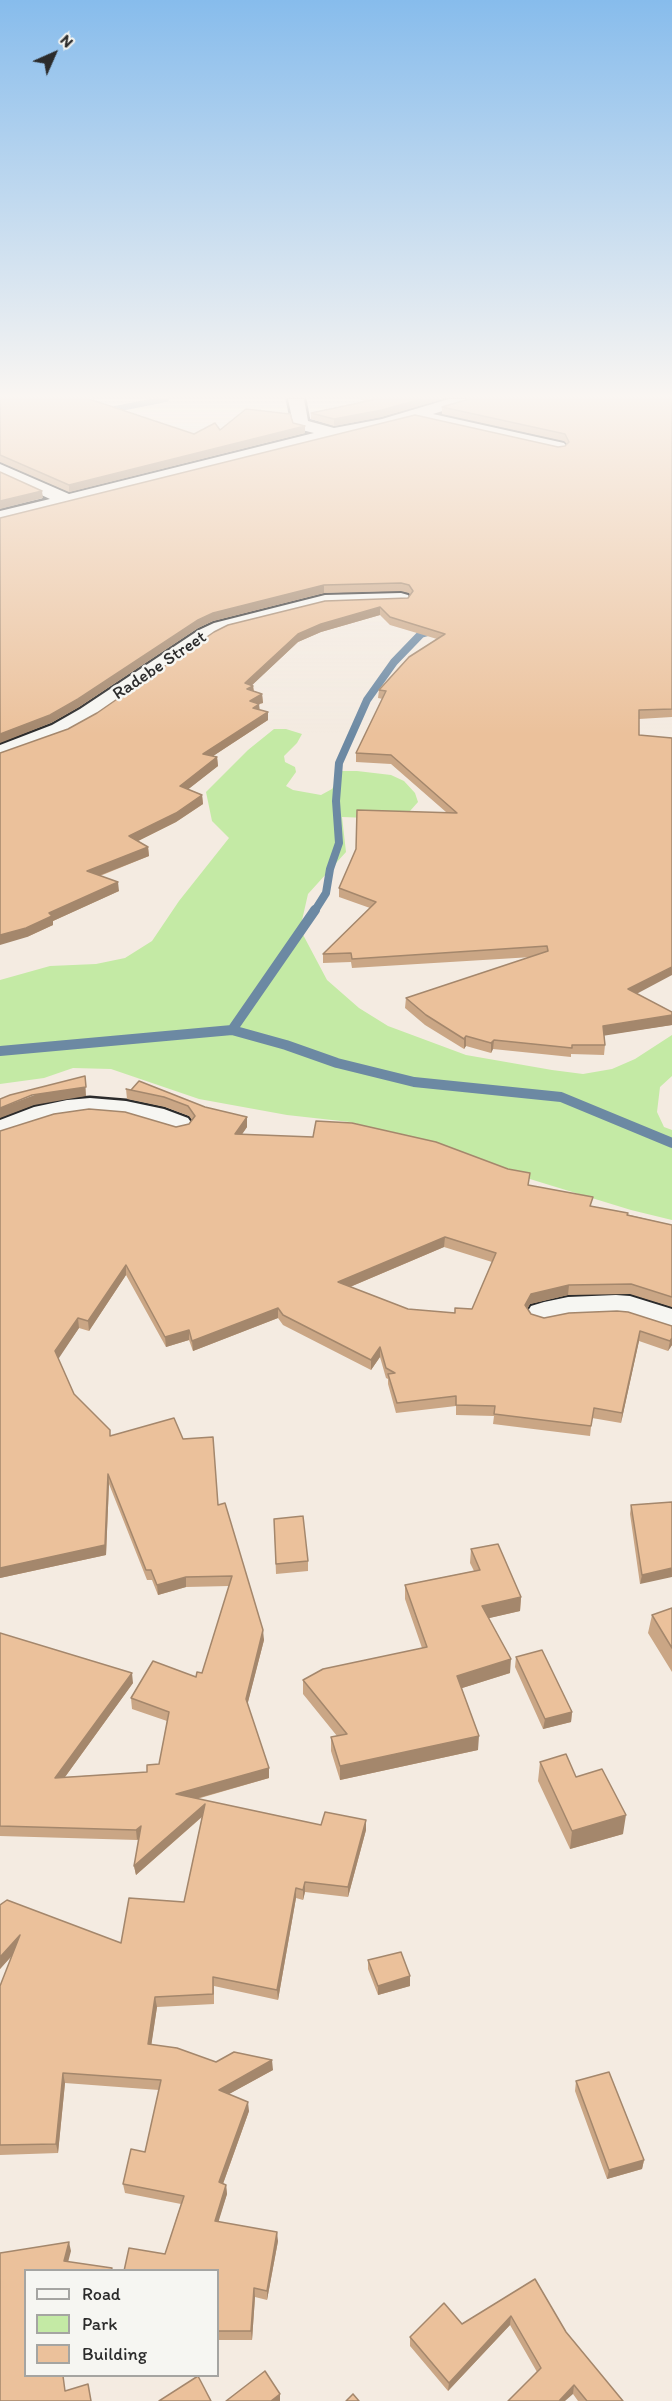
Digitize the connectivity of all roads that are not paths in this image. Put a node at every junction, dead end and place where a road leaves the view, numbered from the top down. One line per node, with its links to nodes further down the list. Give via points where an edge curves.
1 (23, 511): 2 (street)
2 (0, 517)
3 (401, 599): 4 (street, Radebe Street, via 325,601 221,627 79,719 38,740)
4 (0, 753)
5 (177, 1125): 6 (street, via 126,1110 90,1107 45,1114)
6 (0, 1131)
7 (544, 1314): 8 (street, via 616,1306)
8 (672, 1322)

